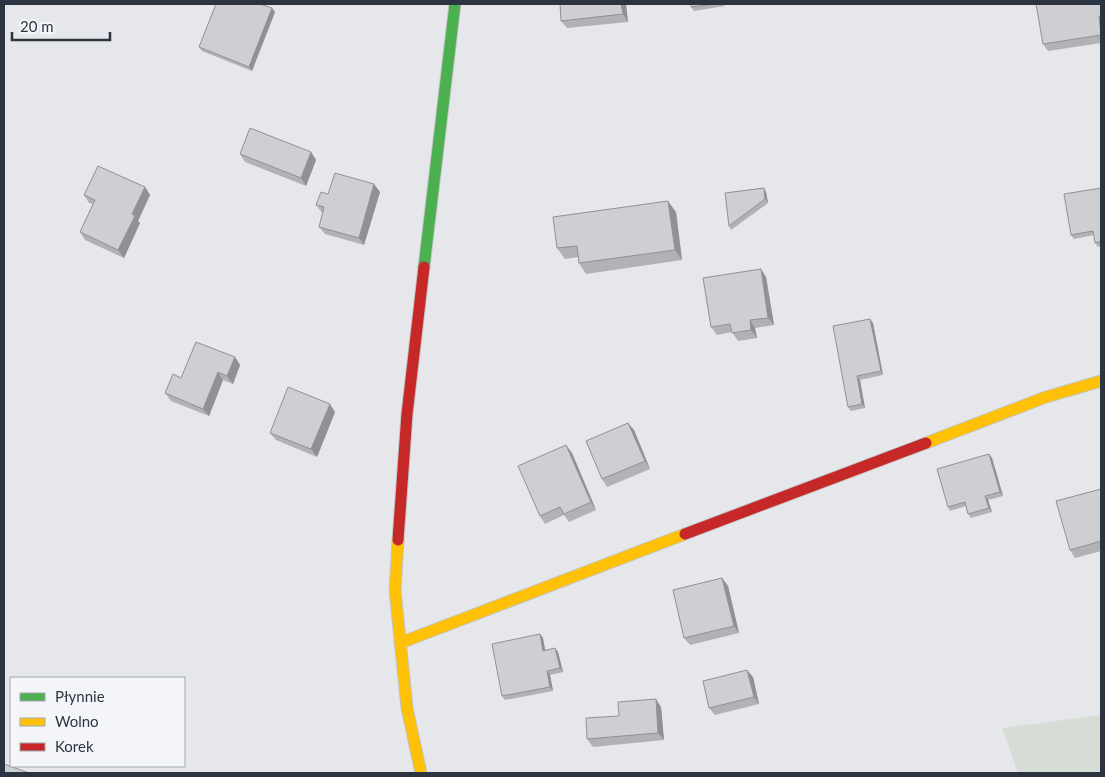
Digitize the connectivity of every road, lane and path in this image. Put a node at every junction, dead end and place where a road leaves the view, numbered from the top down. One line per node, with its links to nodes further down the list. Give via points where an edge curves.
1 (455, 4): 3 (street, via 407,414 395,590)
2 (1101, 381): 3 (street, via 1046,397)
3 (400, 643): 4 (street, via 407,708)
4 (421, 773)

